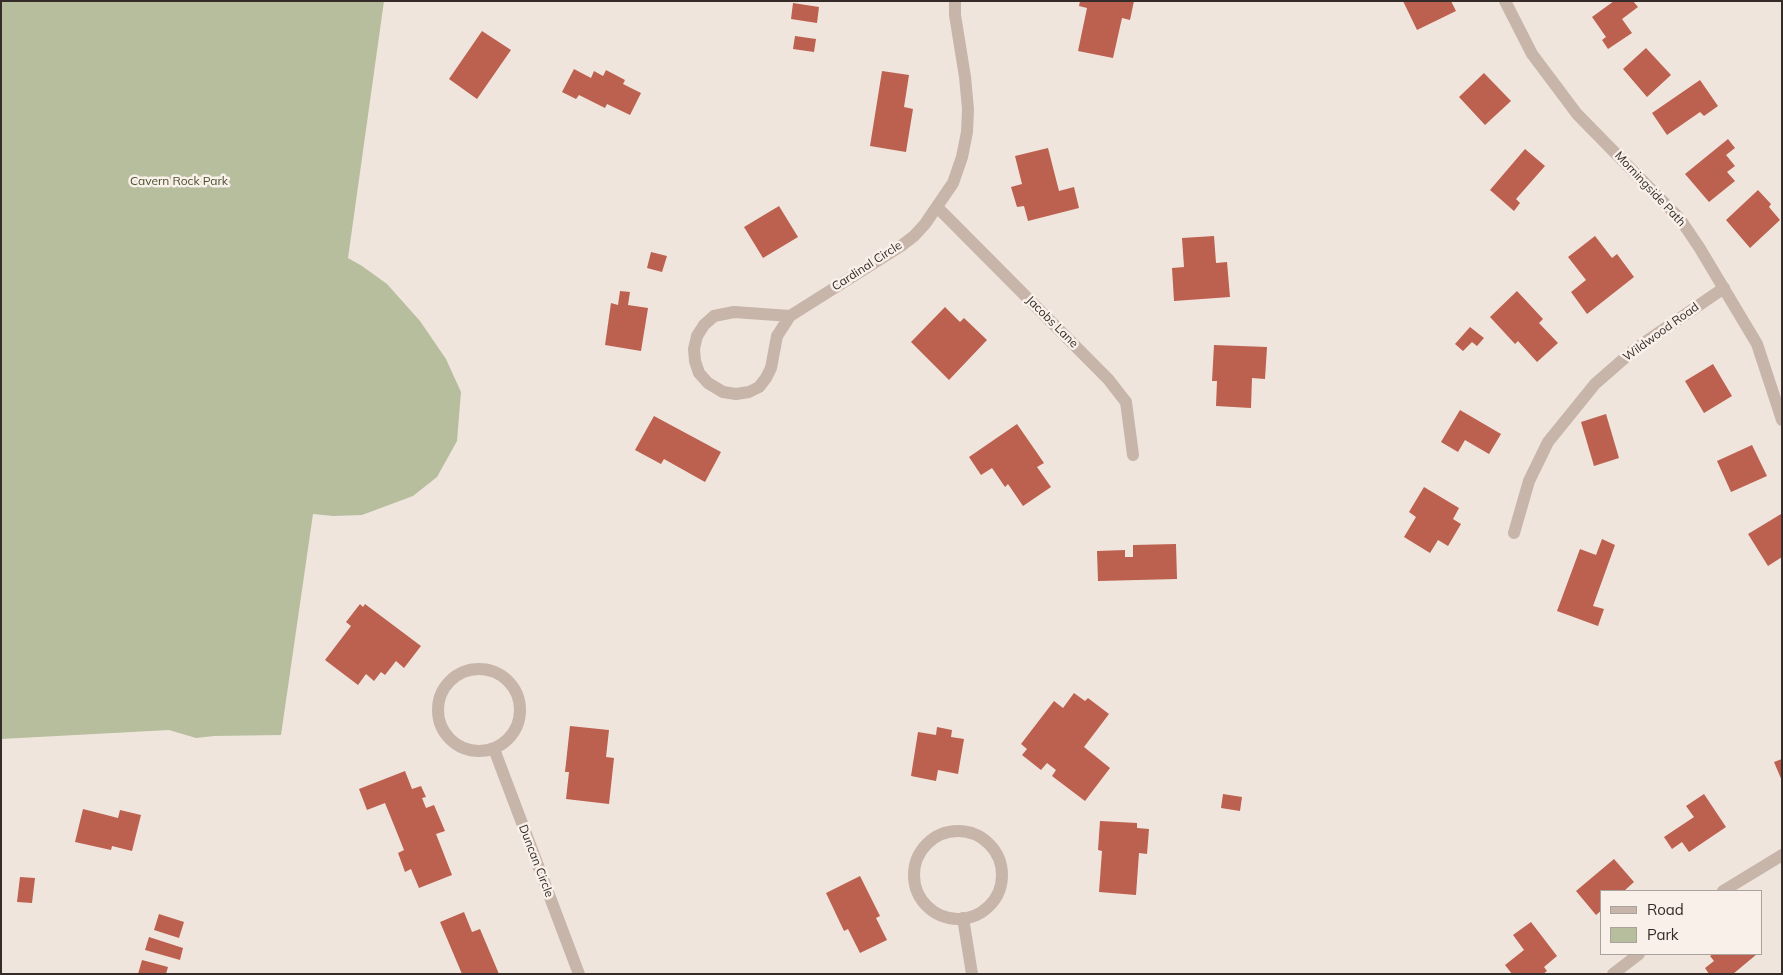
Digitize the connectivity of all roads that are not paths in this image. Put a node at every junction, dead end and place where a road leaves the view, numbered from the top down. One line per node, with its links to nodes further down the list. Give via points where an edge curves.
1 (955, 1): 3 (street, Cardinal Circle, via 968,109 967,132 953,183)
2 (1505, 1): 4 (street, Morningside Path, via 1532,54 1572,107 1680,219)
3 (937, 208): 5 (street, Cardinal Circle, via 914,236); 7 (street, Jacobs Lane, via 1108,379 1126,402)
4 (1724, 288): 6 (street, Morningside Path, via 1756,344); 8 (street, Wildwood Road, via 1634,349 1595,384 1548,442 1529,481)
5 (790, 316): 5 (street, Cardinal Circle, via 734,312 714,316 697,336 694,349 699,372 708,384 723,392 749,392 759,386 772,368 778,336)
6 (1782, 420)
7 (1133, 454)
8 (1514, 533)
9 (494, 749): 9 (street, via 506,742 520,718 516,691 496,672 468,670 446,685 437,710 440,724 456,745 482,752); 14 (street, Duncan Circle)
10 (1782, 855): 11 (street)
11 (1725, 890)
12 (964, 918): 12 (street, via 978,914 990,905 998,893 1001,864 995,850 984,839 956,830 930,840 921,851 914,878 925,904 936,913); 15 (street)
13 (1639, 955): 16 (street)
14 (578, 974)
15 (972, 974)
16 (1613, 974)

